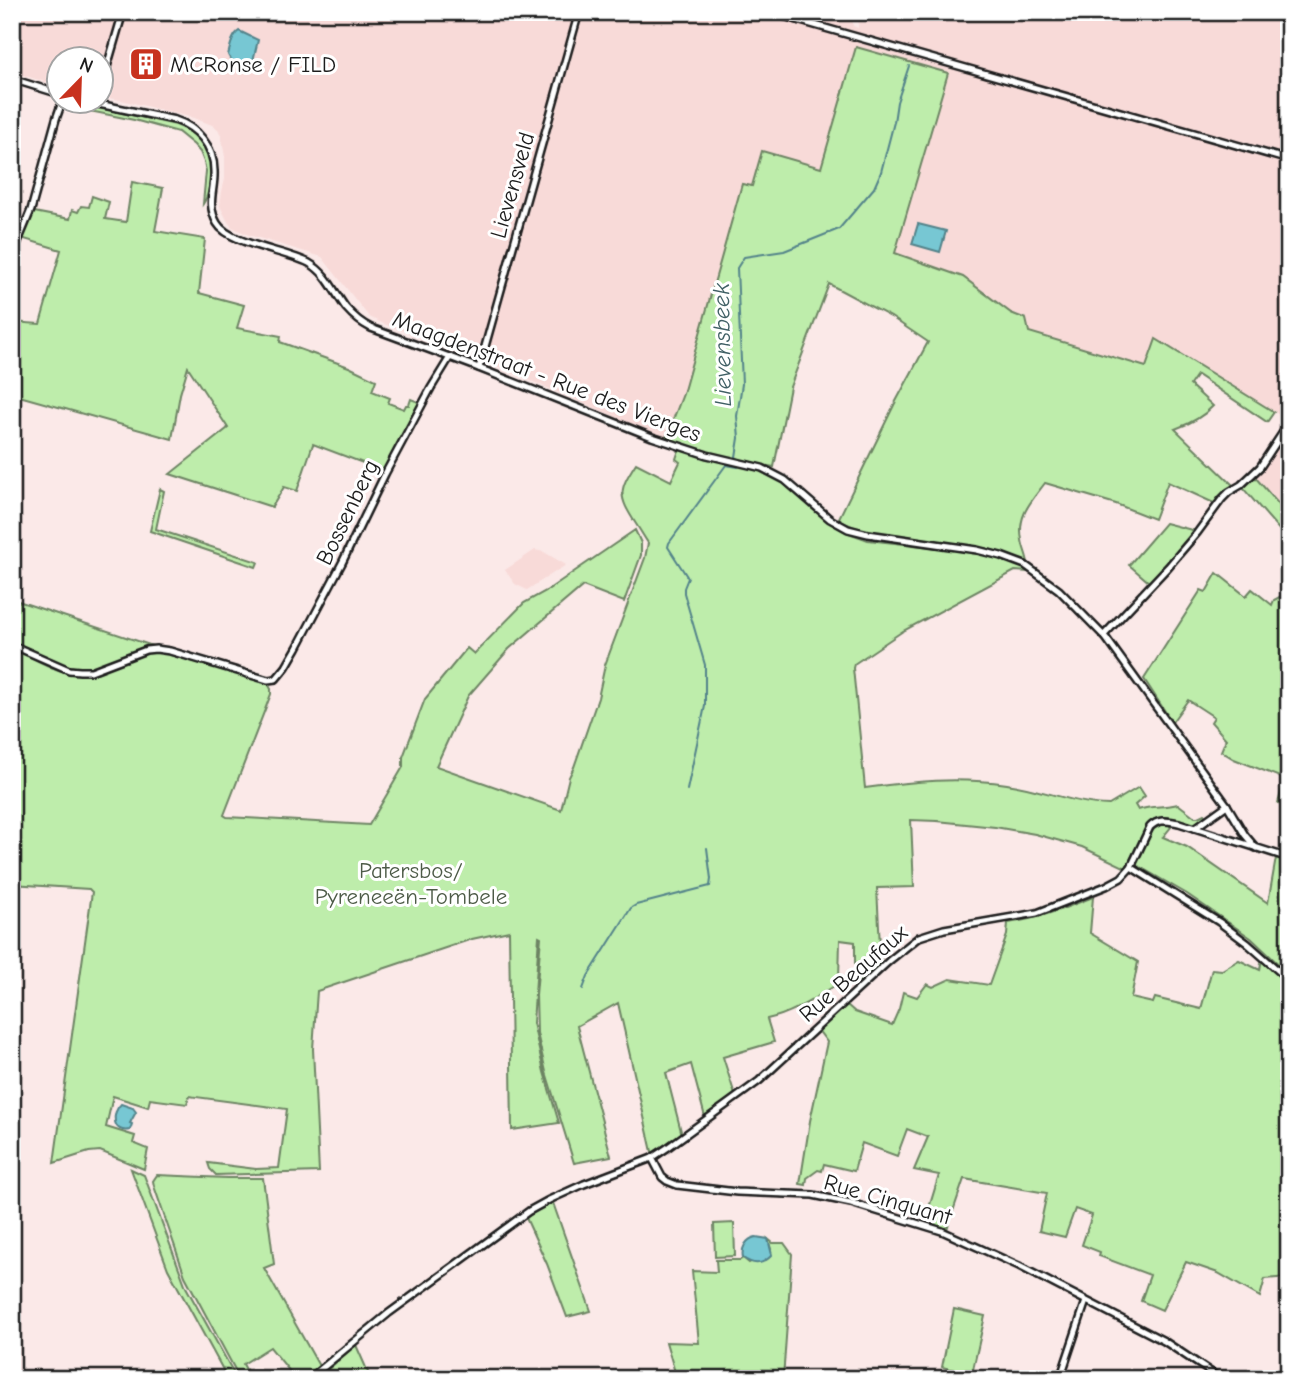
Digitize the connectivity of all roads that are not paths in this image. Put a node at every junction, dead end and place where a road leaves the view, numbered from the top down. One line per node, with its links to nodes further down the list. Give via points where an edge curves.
1 (122, 12): 4 (street)
2 (579, 12): 12 (street, Lievensveld)
3 (769, 12): 9 (street)
4 (113, 46)
5 (12, 79): 6 (street)
6 (46, 90)
7 (116, 107): 11 (street, Maagdenstraat - Rue des Vierges, via 174,120 200,134 211,152 214,214 220,227 236,239 289,254 315,267 368,327)
8 (57, 116): 10 (street, via 31,210)
9 (1289, 160)
10 (12, 256)
11 (450, 357): 12 (street, Maagdenstraat - Rue des Vierges); 15 (street, Bossenberg, via 279,677 272,680 156,649 136,652 91,671 69,670)
12 (479, 368): 14 (street, Maagdenstraat - Rue des Vierges, via 652,437 771,472 848,529 978,550 1017,562 1059,590)
13 (1289, 423): 14 (street, via 1258,469 1222,499 1198,533)
14 (1104, 635): 16 (street, Maagdenstraat - Rue des Vierges)
15 (12, 645)
16 (1227, 805): 17 (street); 18 (street)
17 (1195, 828): 18 (street, Rue Beaufaux); 20 (street, Rue Beaufaux, via 1163,820 1152,825)
18 (1256, 848): 19 (street, Rue Beaufaux)
19 (1289, 858)
20 (1132, 864): 21 (street, via 1219,922); 22 (street, Rue Beaufaux, via 1121,878 1047,910 919,937 760,1081)
21 (1289, 980)
22 (652, 1158): 23 (street, Rue Cinquant, via 662,1177 677,1185 813,1195 942,1231); 24 (street, via 529,1211 365,1331)
23 (1086, 1301): 25 (street); 26 (street, Rue Cinquant, via 1164,1341)
24 (309, 1379)
25 (1060, 1379)
26 (1221, 1379)

